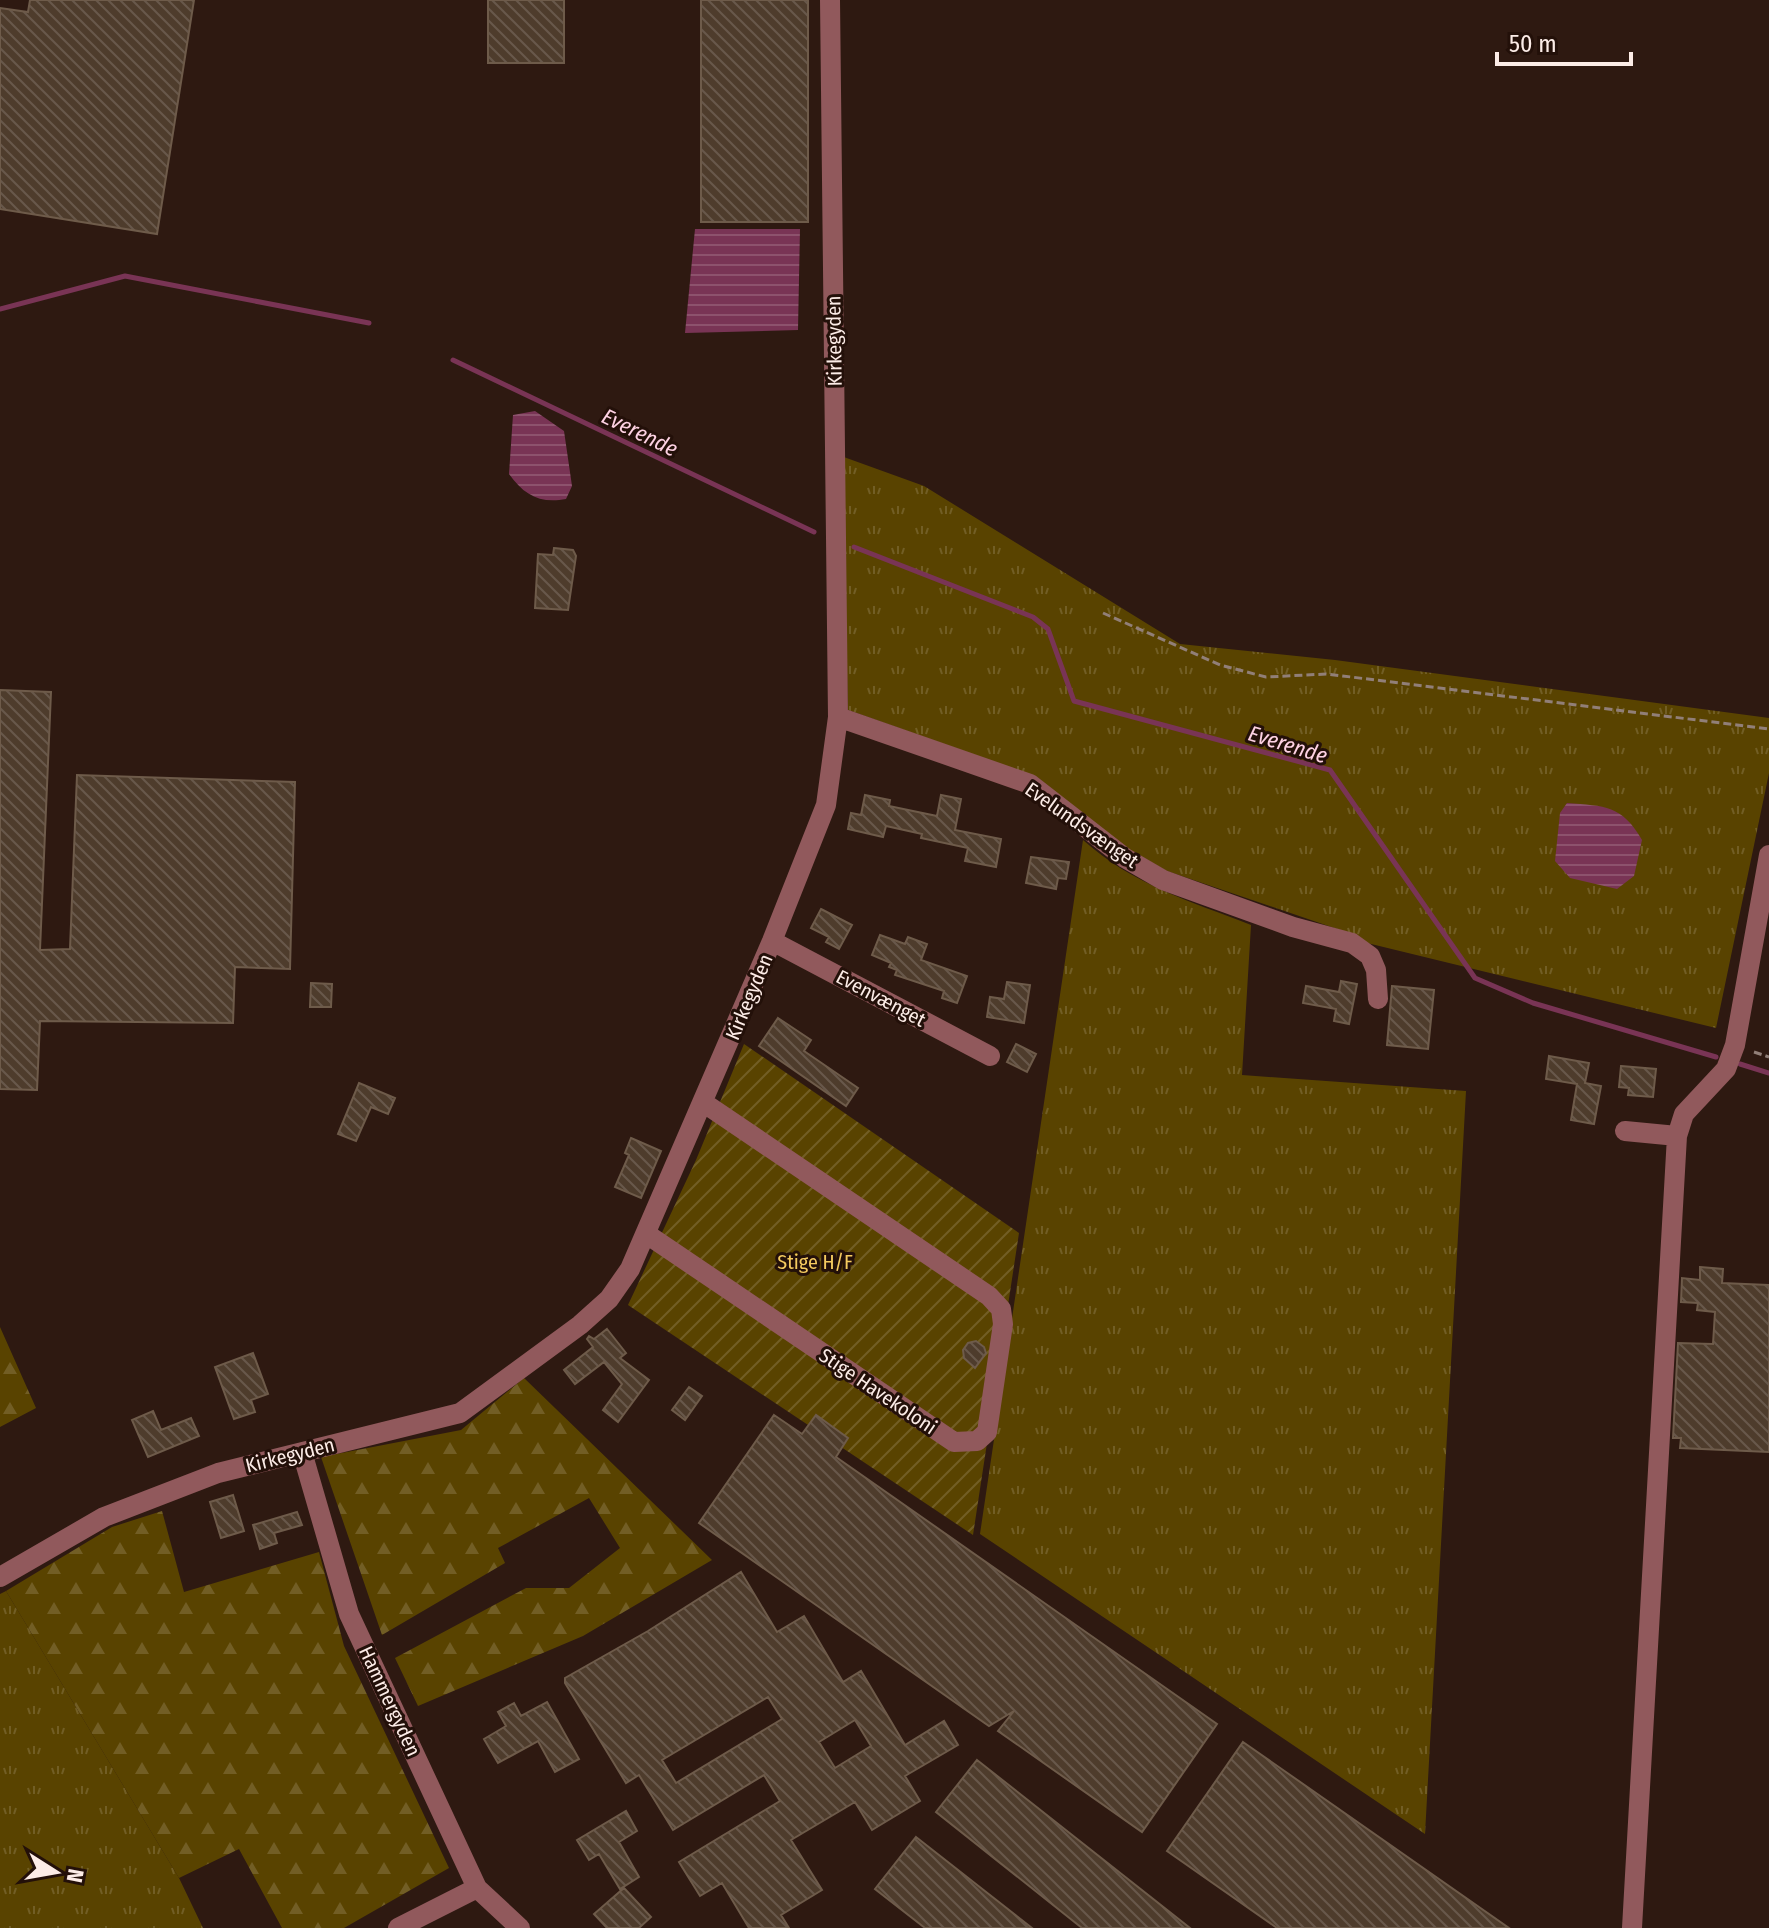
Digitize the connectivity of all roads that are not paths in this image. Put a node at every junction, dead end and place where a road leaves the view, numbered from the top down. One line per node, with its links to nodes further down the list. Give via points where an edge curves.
1 (830, 0): 2 (street, Kirkegyden)
2 (838, 717): 4 (street, Kirkegyden, via 826,805); 5 (street, Evelundsvænget, via 1030,784 1125,858 1163,880 1352,943 1370,956)
3 (1769, 855): 9 (street, via 1735,1045 1726,1069 1684,1114)
4 (772, 941): 6 (street, Evenvænget); 7 (street, Kirkegyden)
5 (1378, 999)
6 (990, 1056)
7 (704, 1103): 10 (street, Kirkegyden); 10 (street, Stige Havekoloni, via 1001,1309 987,1432 977,1441 954,1442)
8 (1625, 1131): 9 (street)
9 (1677, 1136): 16 (street)
10 (648, 1235): 11 (street, Kirkegyden, via 609,1299 460,1413)
11 (302, 1452): 12 (street, Kirkegyden, via 218,1473 104,1517); 13 (street, Hammergyden, via 349,1614)
12 (0, 1577)
13 (477, 1888): 14 (street); 15 (street, Hammergyden)
14 (398, 1928)
15 (520, 1928)
16 (1632, 1928)

